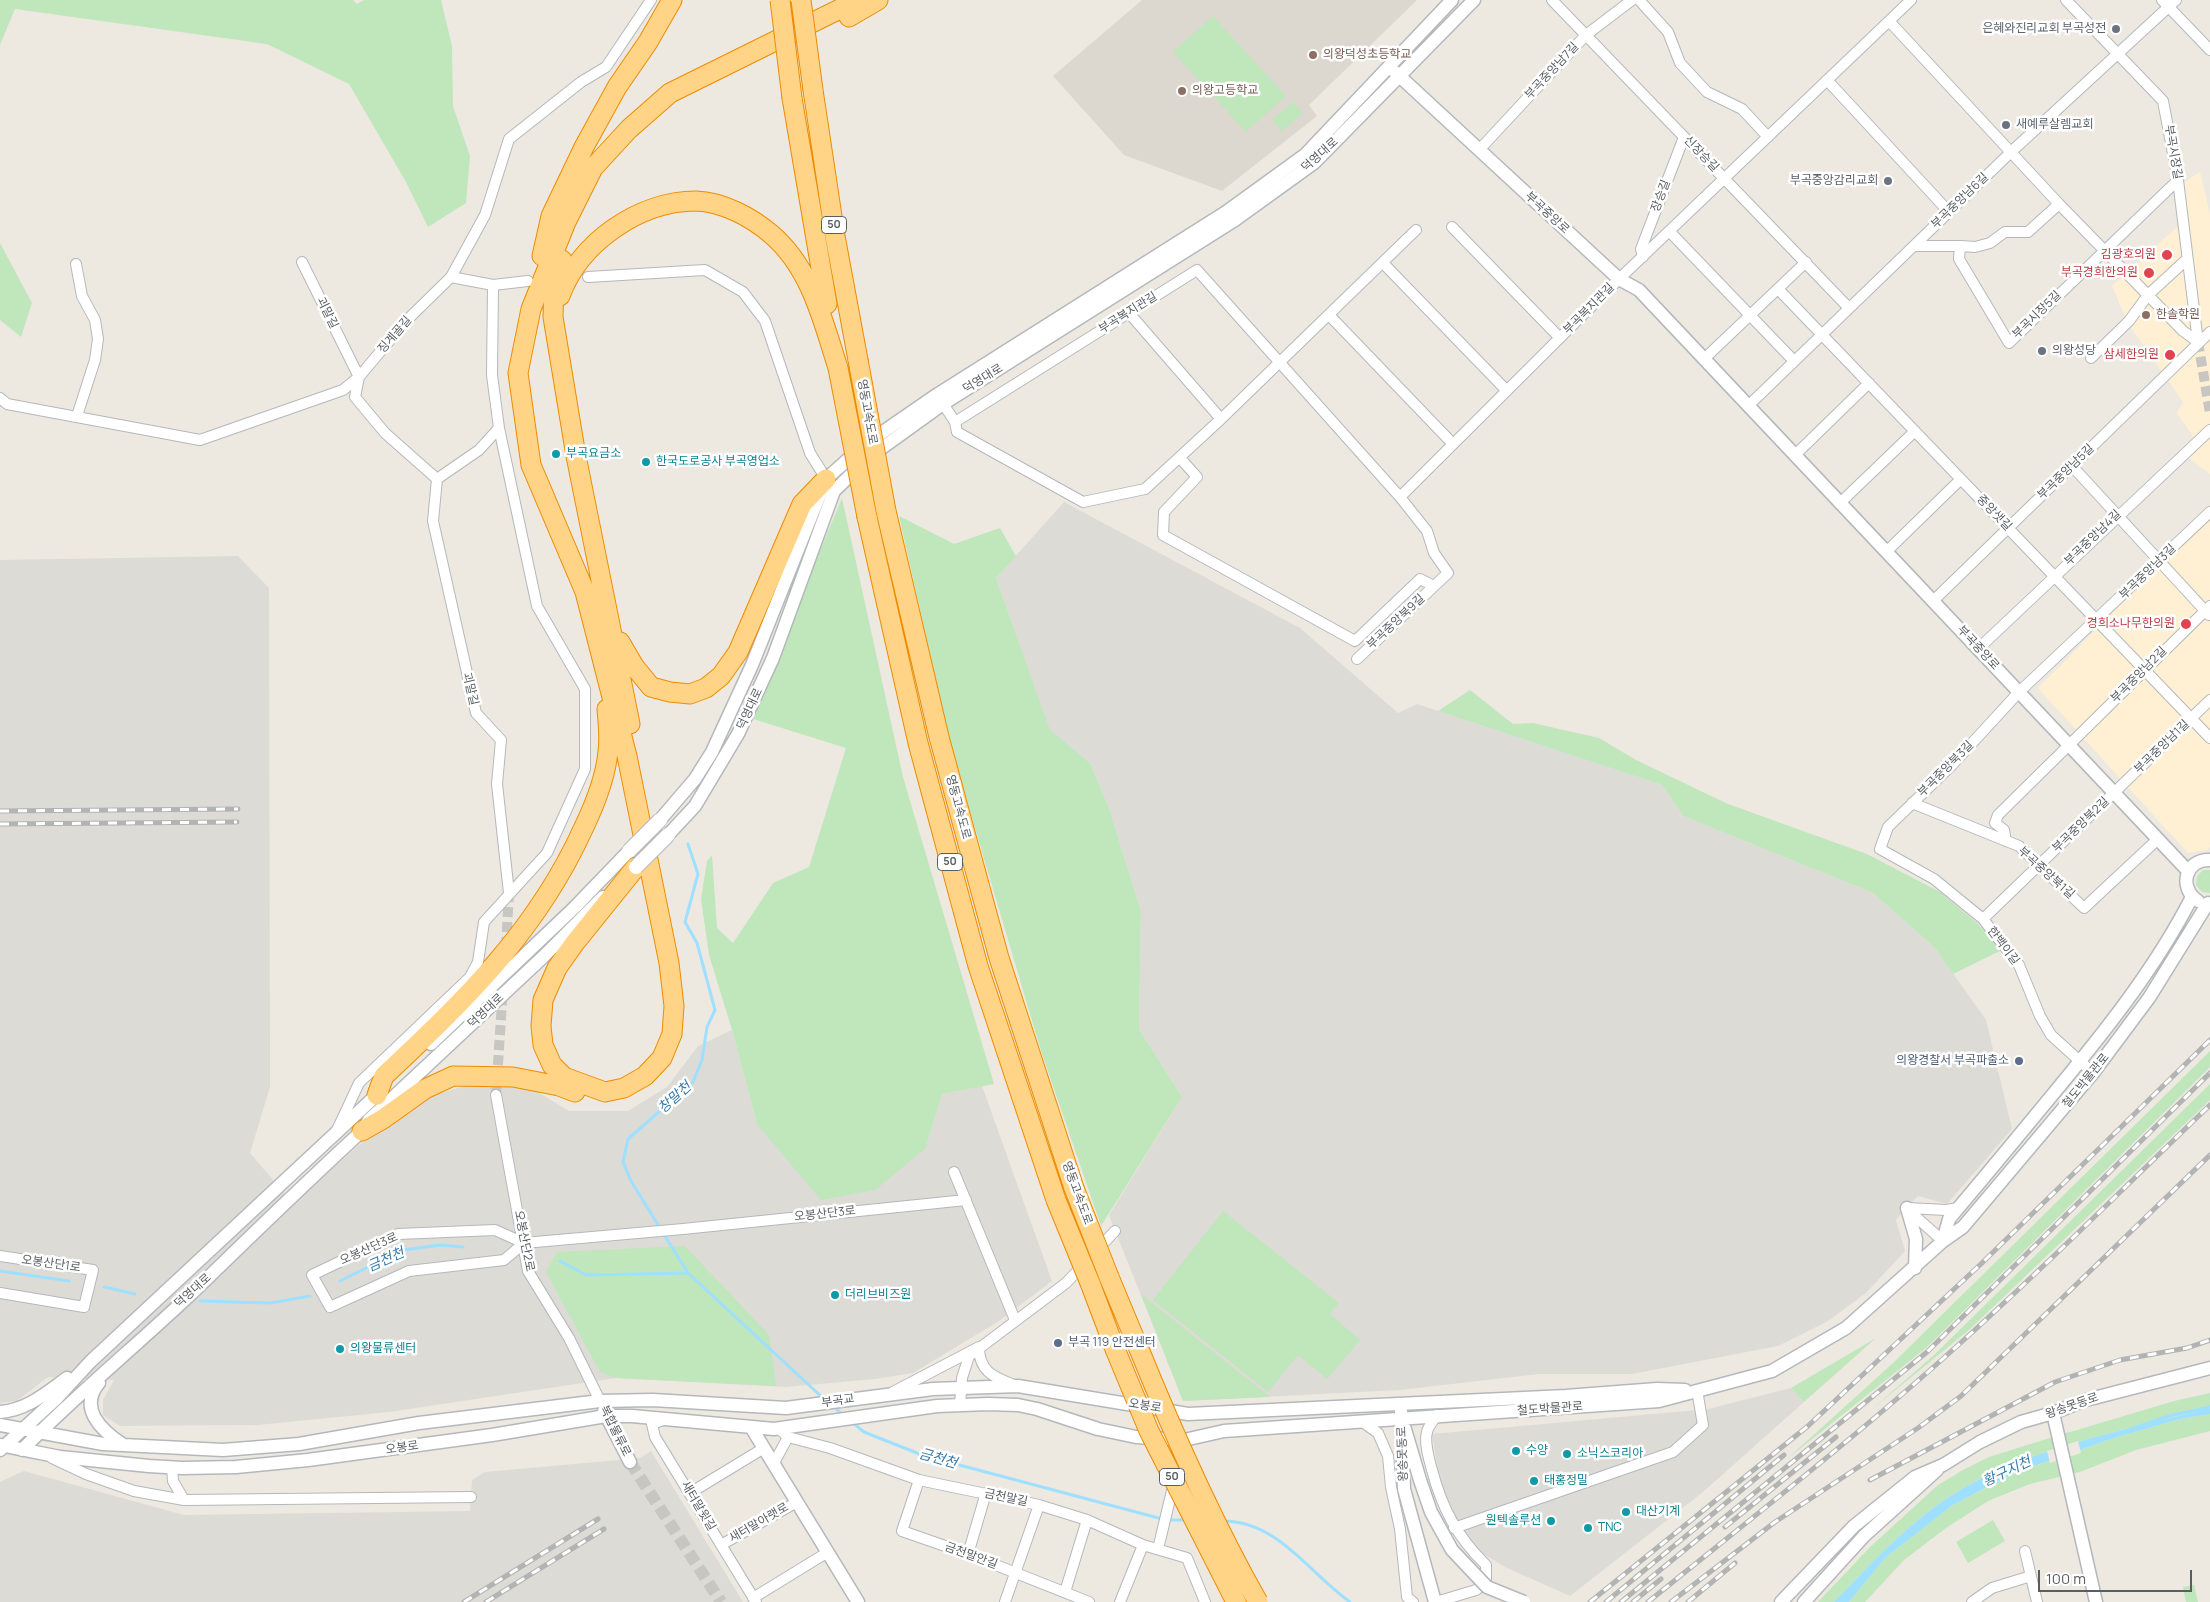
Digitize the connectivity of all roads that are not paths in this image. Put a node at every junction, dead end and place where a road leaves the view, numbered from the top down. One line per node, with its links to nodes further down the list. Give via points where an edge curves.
1 (651, 0): 42 (street, 징계골길, via 606,67 581,82 509,139 485,215)
2 (672, 0): 50 (highway, via 617,87 551,216)
3 (780, 0): 63 (highway, 영동고속도로 / 50, bridge, via 792,98)
4 (800, 0): 197 (highway, 영동고속도로 / 50, bridge, via 858,360 886,511 939,737 999,958 1074,1188 1109,1277 1170,1424)
5 (858, 0): 50 (highway, via 670,93 629,129 593,168 566,222)
6 (878, 0): 54 (highway, via 676,101 636,135 603,171 575,224 554,284)
7 (1452, 0): 19 (street, 덕영대로)
8 (1474, 0): 20 (street, 덕영대로)
9 (1552, 0): 16 (street, 신장승길)
10 (1632, 0): 16 (street, 부곡중앙남7길)
11 (1639, 0): 23 (street, via 1668,32 1680,63 1707,92 1742,109)
12 (1911, 0): 15 (street, 장승길)
13 (2066, 0): 18 (street, 부곡시장길)
14 (2168, 2): 17 (street); 18 (street, 부곡중앙남6길)
15 (1890, 21): 21 (street, 장승길); 25 (street)
16 (1586, 35): 22 (street, 신장승길); 24 (street, 부곡중앙남7길)
17 (2210, 50)
18 (2118, 54): 25 (street, 부곡중앙남6길); 27 (street, 부곡시장길, via 2164,101)
19 (1390, 67): 20 (street, 부곡중앙로); 68 (street, 덕영대로, via 1306,154 1234,206)
20 (1400, 76): 24 (street, 부곡중앙로); 68 (street, 덕영대로, via 1314,162 1235,220)
21 (1827, 80): 23 (street, 장승길); 29 (street)
22 (1684, 137): 26 (street, 신장승길); 36 (street, 장승길, via 1642,249)
23 (1768, 137): 26 (street, 장승길)
24 (1479, 150): 44 (street, 부곡중앙로)
25 (2011, 152): 28 (street); 29 (street, 부곡중앙남6길)
26 (1724, 178): 32 (street, 장승길); 39 (street, 신장승길)
27 (2178, 180): 35 (street, 부곡시장5길); 37 (street, 부곡시장길)
28 (2059, 204): 34 (street, via 2028,232 2005,232 1975,247); 35 (street)
29 (1949, 212): 33 (street, 부곡중앙남6길)
30 (1452, 227): 57 (street, 부곡복지관길)
31 (1416, 230): 40 (street)
32 (1669, 231): 36 (street, 장승길); 53 (street)
33 (1914, 246): 34 (street); 49 (street, 부곡중앙남6길)
34 (1960, 246): 35 (street, 부곡시장5길, via 1959,259 2009,343)
35 (2104, 250): 48 (street)
36 (1643, 257): 44 (street, 장승길)
37 (2186, 260): 48 (street); 58 (street, 부곡시장길)
38 (302, 262): 64 (street, 괴말길)
39 (1806, 262): 47 (street); 49 (street, 신장승길)
40 (1383, 263): 52 (street); 66 (street)
41 (76, 264): 70 (street, via 82,296 95,320 98,339 95,360)
42 (451, 277): 46 (street); 64 (street, 징계골길, via 406,322)
43 (588, 277): 82 (street, via 705,270 743,292 765,321 810,453)
44 (1619, 279): 57 (street, 부곡복지관길); 59 (street, 부곡중앙로, via 1639,290)
45 (528, 281): 46 (street)
46 (492, 285): 73 (street, via 492,375)
47 (1778, 289): 53 (street); 56 (street, 중앙샛길)
48 (2148, 295): 58 (street); 60 (street, via 2129,321)
49 (1849, 308): 56 (street, 부곡중앙남6길)
50 (531, 309): 99 (highway, via 518,373 531,465 585,592)
51 (1129, 313): 62 (street, 부곡복지관길, via 1197,270); 71 (street); 72 (street, 부곡복지관길)
52 (1329, 315): 62 (street); 76 (street)
53 (1750, 315): 59 (street); 61 (street)
54 (553, 317): 63 (highway, via 565,284 598,242 629,218 654,208 697,201 724,206 748,217 784,248 812,287); 95 (highway, via 576,456)
55 (2210, 332): 58 (street, 부곡중앙남5길)
56 (1822, 335): 61 (street, 부곡중앙남6길); 65 (street, 중앙샛길)
57 (1560, 338): 66 (street, 부곡복지관길)
58 (2198, 342): 79 (street, 부곡중앙남5길)
59 (1704, 358): 69 (street, 부곡중앙로)
60 (2090, 358)
61 (1794, 361): 69 (street, 부곡중앙남6길)
62 (1280, 363): 71 (street); 83 (street)
63 (838, 368): 196 (highway, 영동고속도로 / 50, bridge, via 867,517 918,743 978,966 1056,1200 1115,1350 1149,1431)
64 (359, 377): 70 (street, 징계골길, via 343,390 200,440); 80 (street, 괴말길, via 355,397 385,433)
65 (1869, 383): 75 (street, 중앙샛길); 77 (street)
66 (1506, 391): 76 (street, 부곡복지관길)
67 (0, 398): 70 (street, 징계골길, via 7,404)
68 (940, 399): 72 (street); 82 (street, 덕영대로, via 864,444)
69 (1748, 406): 77 (street, 부곡중앙로)
70 (77, 416)
71 (1222, 419): 78 (street)
72 (955, 422): 78 (street, via 957,432 1083,502 1145,489)
73 (500, 428): 80 (street, via 479,450); 116 (street, via 537,606 585,689 584,769 547,852)
74 (2210, 430): 86 (street, 부곡중앙남4길)
75 (1914, 431): 81 (street, 중앙샛길); 84 (street)
76 (1454, 444): 83 (street, 부곡복지관길)
77 (1795, 455): 84 (street, 부곡중앙로)
78 (1180, 458): 91 (street, via 1197,477 1164,512 1162,535 1355,641 1420,579)
79 (2072, 466): 86 (street); 87 (street, 부곡중앙남5길)
80 (437, 479): 116 (street, 괴말길, via 433,521 476,713 500,740 497,784)
81 (1961, 479): 87 (street, 중앙샛길); 88 (street)
82 (830, 485): 95 (highway, via 802,504 738,652 721,676 706,688 690,694 651,687); 107 (street, 덕영대로, via 712,752 695,779); 108 (street, 덕영대로, via 773,658 738,734 695,806)
83 (1400, 497): 91 (street, 부곡중앙북9길, via 1427,531 1434,553 1448,573)
84 (1840, 503): 88 (street, 부곡중앙로)
85 (2210, 512): 89 (street, 부곡중앙남3길)
86 (2117, 515): 89 (street); 90 (street, 부곡중앙남4길)
87 (2008, 528): 90 (street, 중앙샛길); 92 (street, 부곡중앙남5길)
88 (1886, 552): 92 (street, 부곡중앙로)
89 (2160, 561): 93 (street); 94 (street, 부곡중앙남3길)
90 (2054, 575): 94 (street, 중앙샛길); 96 (street, 부곡중앙남4길)
91 (1434, 586): 97 (street, 부곡중앙북9길)
92 (1933, 601): 96 (street, 부곡중앙로)
93 (2208, 611): 98 (street, 부곡중앙남2길)
94 (2097, 620): 98 (street, 중앙샛길); 100 (street, 부곡중앙남3길)
95 (612, 630): 124 (highway, via 677,960 682,1005 680,1033 670,1063 650,1082 627,1094 607,1099 581,1095 537,1080 453,1076 425,1089)
96 (1978, 649): 100 (street, 부곡중앙로)
97 (1357, 659)
98 (2145, 669): 102 (street, 중앙샛길); 104 (street, 부곡중앙남2길)
99 (606, 678): 112 (highway, via 627,756 654,886 674,1006 672,1034 662,1058 645,1076 624,1088 604,1092 564,1077 552,1065 543,1045 543,1000 557,968); 122 (highway, via 608,751 594,804 576,846 546,899 499,962 384,1076)
100 (2019, 692): 104 (street, 부곡중앙로); 106 (street, 부곡중앙북3길)
101 (2210, 700): 102 (street, 부곡중앙남1길)
102 (2192, 718): 103 (street, 중앙샛길); 105 (street, 부곡중앙남1길)
103 (2210, 738)
104 (2069, 745): 105 (street, 부곡중앙로); 110 (street, via 1998,815 1995,823 2004,830)
105 (2114, 793): 109 (street, 부곡중앙로); 114 (street, 부곡중앙북2길)
106 (1912, 803): 110 (street, 부곡중앙북1길); 111 (street, 부곡중앙북3길, via 1888,827)
107 (660, 820): 112 (main road, 덕영대로, bridge)
108 (668, 835): 112 (main road, 덕영대로, bridge)
109 (2158, 839): 114 (street, 부곡중앙북1길, via 2084,908); 115 (street, 부곡중앙로)
110 (2006, 841): 114 (street, 부곡중앙북1길, via 2019,846)
111 (1880, 849): 119 (street, 한백이길, via 1934,879)
112 (632, 859): 122 (street, 덕영대로, via 575,907); 124 (street, 덕영대로, via 368,1120)
113 (2210, 860): 115 (street, via 2200,861)
114 (2040, 865): 119 (street, 부곡중앙북2길)
115 (2188, 871): 117 (street, via 2186,882)
116 (509, 893): 125 (street, via 484,922 478,962 470,977 359,1083)
117 (2192, 897): 118 (street); 120 (street, 철도박물관로, via 2161,953)
118 (2209, 903): 121 (street, 철도박물관로, via 2149,998)
119 (1983, 919): 120 (street, 한백이길, via 2018,965 2051,1035)
120 (2079, 1063): 121 (street, 한백이길); 129 (street, 철도박물관로)
121 (2093, 1073): 131 (street, 철도박물관로, via 1976,1214)
122 (377, 1095): 125 (street, 덕영대로)
123 (496, 1095): 132 (street, 오봉산단2로)
124 (362, 1131): 140 (street, 덕영대로)
125 (335, 1133): 138 (street, 덕영대로)
126 (954, 1172): 127 (street)
127 (966, 1200): 132 (street, 오봉산단3로); 136 (street)
128 (1907, 1208): 129 (street); 131 (street); 134 (street, via 1916,1239)
129 (1959, 1208): 131 (street, 철도박물관로, via 1949,1219)
130 (1115, 1231): 136 (street, via 1066,1283)
131 (1943, 1241): 134 (street, 철도박물관로)
132 (524, 1243): 132 (street, 오봉산단3로, via 504,1260 409,1271 330,1307 312,1274 398,1234 495,1230); 145 (street, 오봉산단2로, via 528,1271 569,1338)
133 (0, 1256): 135 (street, 오봉산단1로, via 93,1270 84,1307)
134 (1915, 1268): 143 (street, 철도박물관로, via 1846,1328 1772,1371)
135 (0, 1293)
136 (1016, 1320): 137 (street)
137 (979, 1347): 141 (street, via 979,1358 992,1377); 142 (street, via 967,1360); 144 (street)
138 (90, 1362): 149 (street, via 34,1403); 159 (street, 덕영대로)
139 (2210, 1368): 150 (street, 왕송못동로, via 2086,1400)
140 (109, 1370): 160 (street, 덕영대로); 163 (street, via 94,1388 90,1398 91,1411 101,1428)
141 (1018, 1386): 142 (street, 오봉로); 146 (street, 오봉로, via 1188,1414)
142 (961, 1387): 144 (street, 오봉로); 147 (street)
143 (1697, 1390): 146 (street, 철도박물관로, via 1657,1389); 151 (street, 철도박물관로, via 1659,1401); 180 (street, via 1702,1425 1673,1452)
144 (890, 1394): 148 (street, 부곡교)
145 (600, 1401): 148 (street, 오봉로, via 653,1400); 152 (street, 복합물류로); 163 (street, 오봉로, via 419,1424 299,1444 223,1450)
146 (1401, 1403): 154 (street, 왕송못동로)
147 (960, 1405): 157 (street, 부곡교); 162 (street, via 1018,1405 1118,1434)
148 (786, 1408)
149 (0, 1412)
150 (2053, 1413): 170 (street, 왕송못동로, via 2021,1422); 205 (street)
151 (1437, 1415): 154 (street, 철도박물관로); 180 (street, via 1427,1431 1429,1458 1443,1507)
152 (606, 1416): 153 (street, 오봉로); 168 (street, 복합물류로); 171 (street, 오봉로, via 308,1460 236,1467)
153 (668, 1419): 158 (street, 오봉로); 173 (street, 새터말윗길, via 656,1421 651,1428)
154 (1402, 1419): 155 (street); 199 (street, 왕송못동로, via 1404,1489); 200 (street, 왕송못동로, bridge, via 1431,1512 1452,1550 1487,1587)
155 (1364, 1423): 162 (street, via 1224,1431); 198 (street, via 1378,1432 1388,1456 1407,1597)
156 (0, 1425): 159 (street, 오봉로)
157 (803, 1426): 161 (street, 오봉로)
158 (751, 1427): 161 (street, 오봉로); 166 (street, 새터말아랫로)
159 (20, 1432): 160 (street, 오봉로); 164 (street, 덕영대로); 165 (street)
160 (39, 1432): 163 (street, 오봉로); 165 (street, 덕영대로)
161 (784, 1433): 169 (street); 172 (street, 금천말길)
162 (1184, 1440): 183 (street)
163 (124, 1445)
164 (1, 1447): 165 (street, 오봉로)
165 (25, 1447): 167 (street, 오봉로)
166 (764, 1448): 169 (street, 새터말아랫로); 173 (street)
167 (42, 1454): 171 (street, 오봉로); 176 (street, via 134,1491)
168 (630, 1462)
169 (774, 1463): 177 (street, 새터말아랫로)
170 (1943, 1465): 201 (street, 왕송못동로, via 1915,1477 1854,1526); 202 (street, 왕송못동로, via 1864,1536)
171 (172, 1468): 176 (street, via 173,1481)
172 (919, 1480): 174 (street, 금천말길); 186 (street, 금천말안길, via 902,1531)
173 (690, 1493): 181 (street, 새터말윗길)
174 (986, 1493): 178 (street, 금천말길); 186 (street)
175 (471, 1497): 176 (street)
176 (184, 1500)
177 (797, 1502): 181 (street, 새터말아랫로); 185 (street, 새터말아랫로)
178 (1039, 1505): 179 (street, 금천말길); 187 (street)
179 (1087, 1520): 182 (street, 금천말길); 189 (street)
180 (1454, 1528): 199 (street, via 1486,1565 1486,1581 1476,1590)
181 (721, 1545): 190 (street, 새터말윗길)
182 (1144, 1545): 183 (street, 금천말길); 194 (street)
183 (1158, 1549): 195 (street, 금천말길, via 1187,1558)
184 (2025, 1551): 188 (street)
185 (828, 1552): 190 (street); 191 (street, 새터말아랫로)
186 (968, 1554): 187 (street, 금천말안길)
187 (1016, 1573): 189 (street, 금천말안길); 192 (street)
188 (2031, 1576): 203 (street, via 1992,1588); 204 (street)
189 (1065, 1592): 193 (street, 금천말안길)
190 (755, 1600)
191 (858, 1602)
192 (1005, 1602)
193 (1090, 1602)
194 (1120, 1602)
195 (1205, 1602)
196 (1236, 1602)
197 (1258, 1602)
198 (1413, 1602)
199 (1436, 1602)
200 (1524, 1602)
201 (1781, 1602)
202 (1804, 1602)
203 (1972, 1602)
204 (2037, 1602)
205 (2096, 1602)

